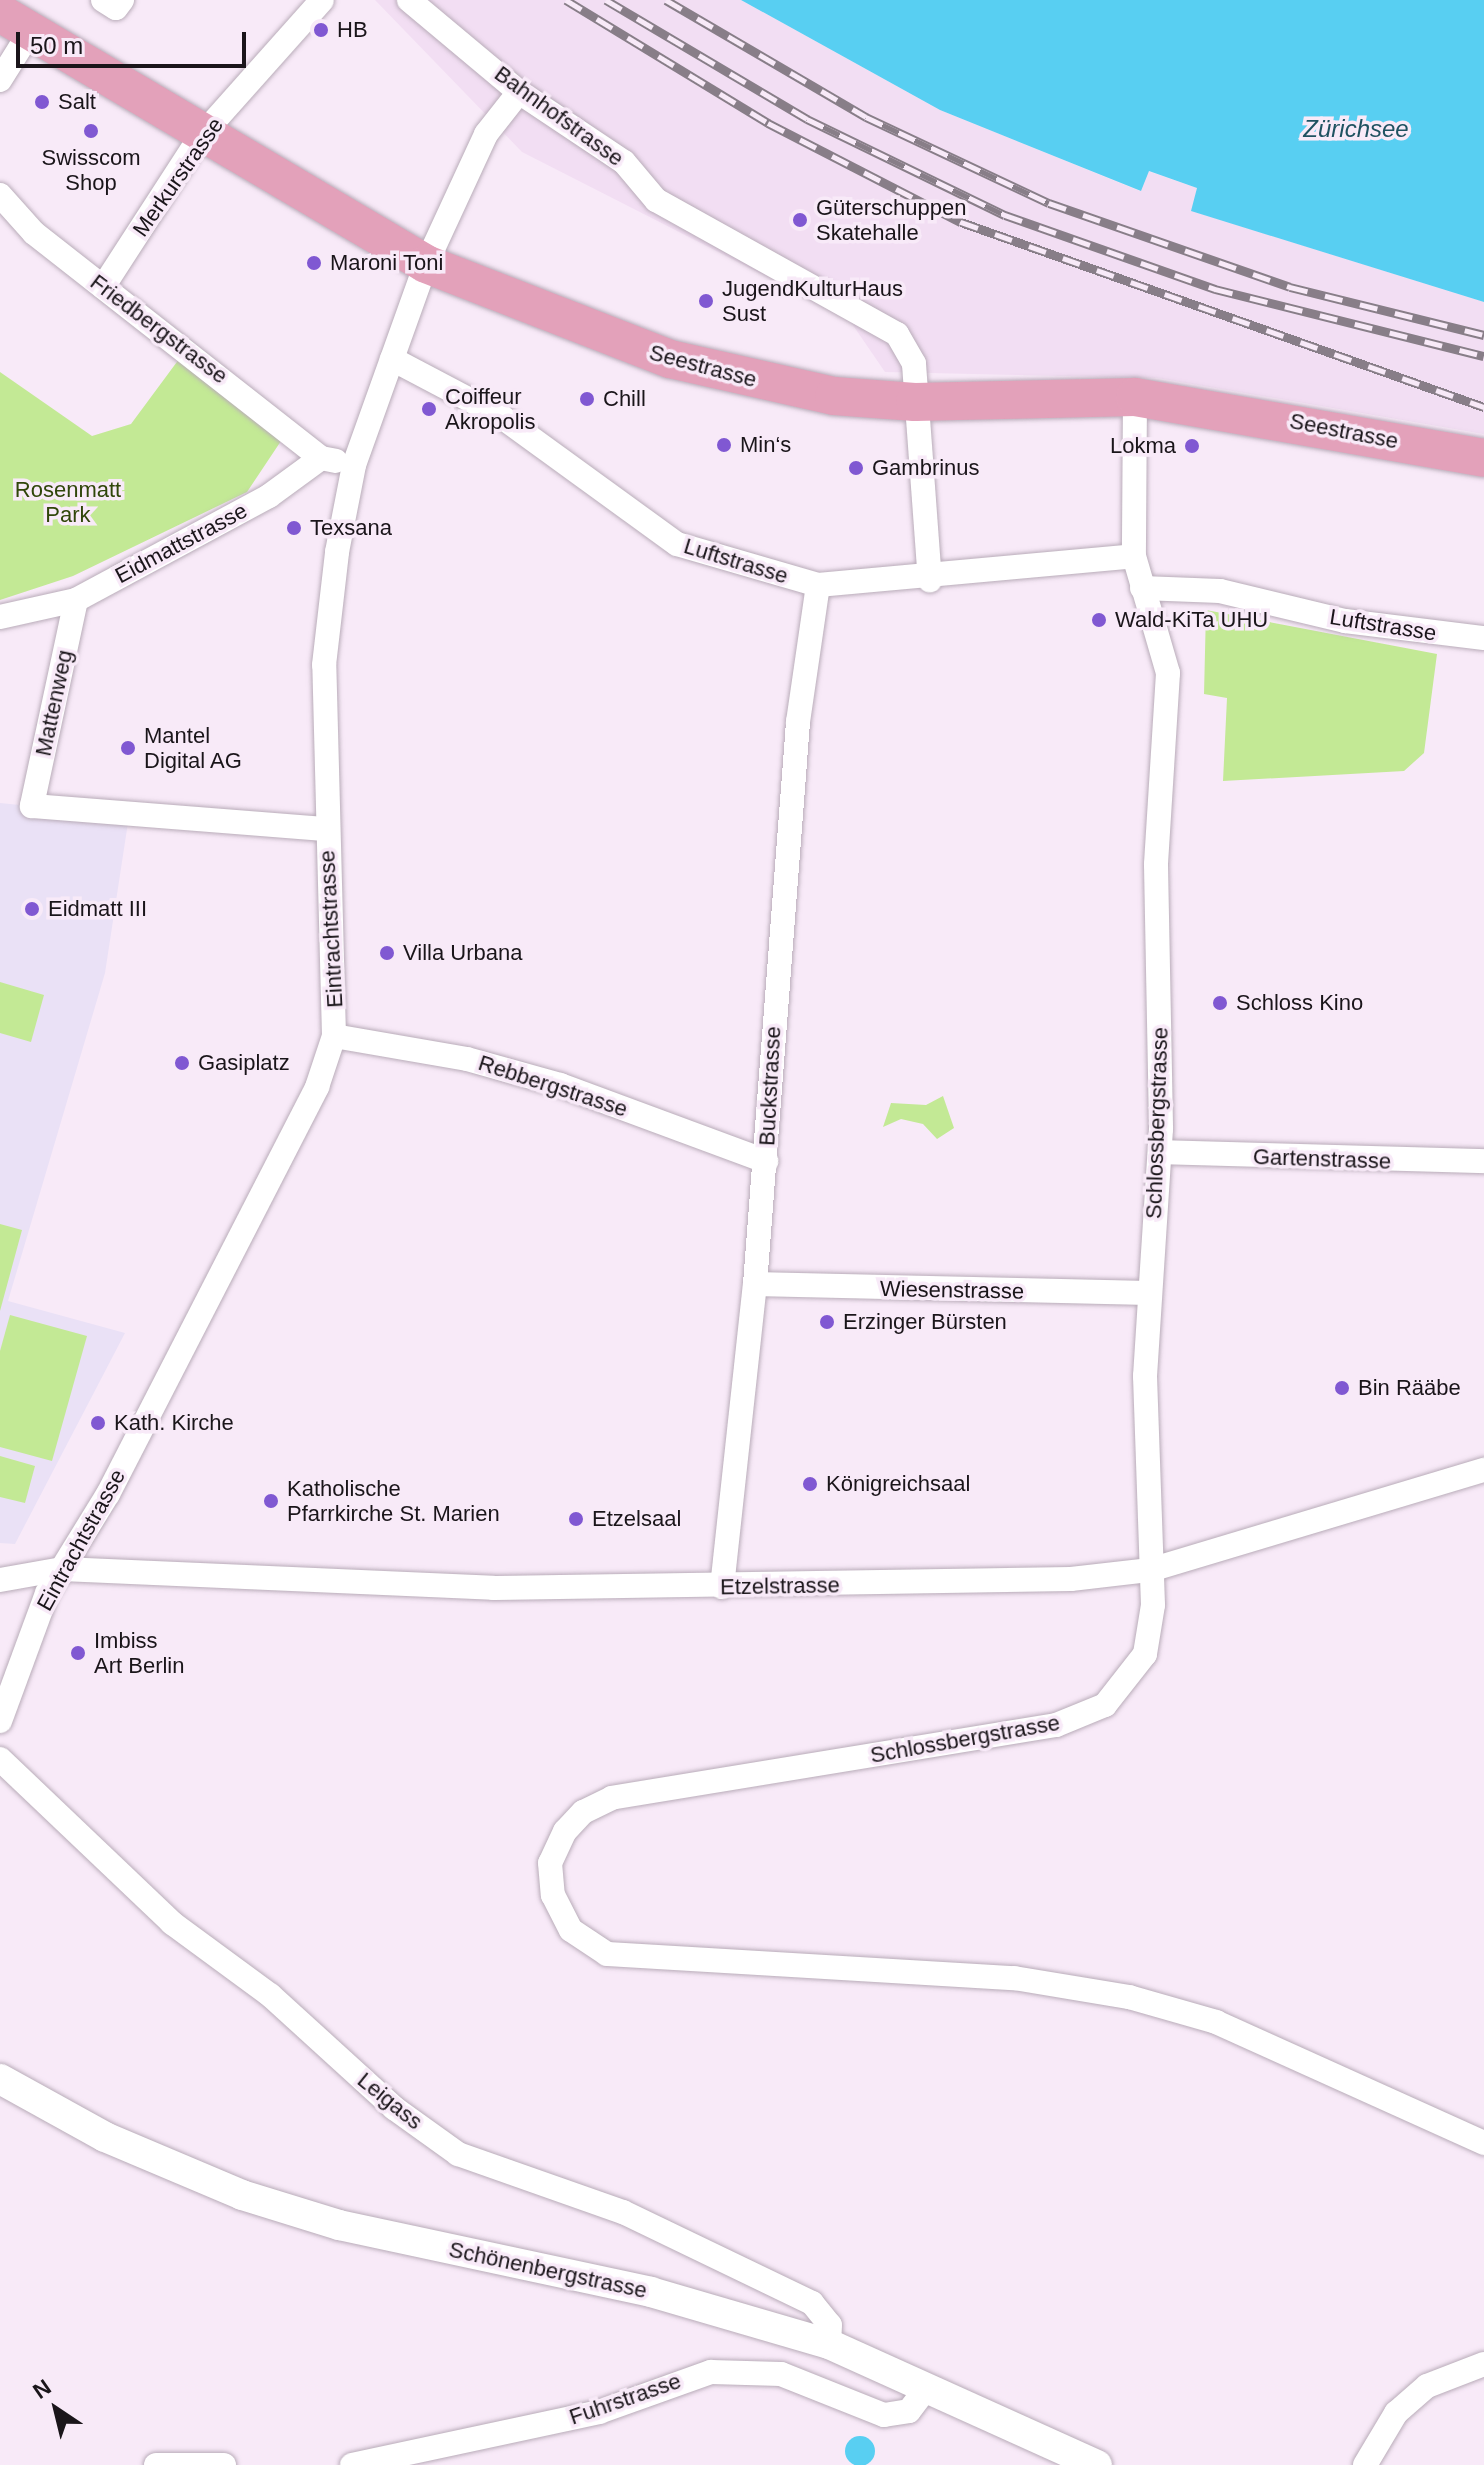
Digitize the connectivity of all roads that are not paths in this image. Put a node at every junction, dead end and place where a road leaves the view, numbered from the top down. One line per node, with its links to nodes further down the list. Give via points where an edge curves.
1 (103, 0): 2 (street, via 116,8)
2 (122, 0)
3 (322, 0): 8 (street, Merkurstrasse)
4 (409, 0): 7 (street, Bahnhofstrasse)
5 (15, 22): 6 (street); 8 (main road, Seestrasse)
6 (0, 80)
7 (519, 92): 10 (street, Eintrachtstrasse, via 486,134); 14 (street, Bahnhofstrasse, via 624,162 656,200 897,334 914,364)
8 (200, 137): 10 (main road, Seestrasse); 11 (street, Merkurstrasse)
9 (0, 195): 11 (street, Friedbergstrasse, via 34,233)
10 (426, 264): 12 (street, Eintrachtstrasse); 14 (main road, Seestrasse, via 596,334 722,374)
11 (103, 287): 15 (street, Friedbergstrasse)
12 (392, 359): 17 (street, Eintrachtstrasse); 20 (street, Luftstrasse, via 502,417 677,544)
13 (1135, 397): 14 (main road, Seestrasse); 16 (main road, Seestrasse); 18 (street, Schlossbergstrasse)
14 (915, 402): 19 (street, Bahnhofstrasse)
15 (321, 458): 17 (street); 22 (street, Eidmattstrasse, via 269,496)
16 (1484, 458)
17 (354, 465): 25 (street, Eintrachtstrasse, via 327,604)
18 (1134, 556): 19 (street, Luftstrasse); 21 (street, Schlossbergstrasse)
19 (930, 580): 20 (street, Luftstrasse)
20 (818, 585): 28 (street, Buckstrasse, via 789,824)
21 (1142, 588): 24 (street, Luftstrasse, via 1220,591 1345,621); 27 (street, Schlossbergstrasse, via 1168,673 1156,865)
22 (76, 600): 23 (street, Eidmattstrasse); 25 (street, Mattenweg, via 32,806)
23 (0, 617)
24 (1484, 638)
25 (325, 829): 26 (street, Eintrachtstrasse)
26 (334, 1036): 28 (street, Rebbergstrasse, via 467,1059 560,1085); 33 (street, Eintrachtstrasse, via 297,1126 108,1494)
27 (1160, 1152): 29 (street, Gartenstrasse); 31 (street, Schlossbergstrasse)
28 (766, 1161): 30 (street, Buckstrasse)
29 (1484, 1161)
30 (755, 1284): 31 (street, Wiesenstrasse); 36 (street, Buckstrasse)
31 (1148, 1293): 34 (street, Schlossbergstrasse)
32 (1484, 1470): 34 (street, Etzelstrasse)
33 (62, 1569): 35 (street, Etzelstrasse); 36 (street, Etzelstrasse, via 493,1588); 37 (street, Eintrachtstrasse, via 17,1661)
34 (1150, 1570): 36 (street, Etzelstrasse, via 1071,1579); 40 (street, Schlossbergstrasse, via 1153,1631 1145,1654 1120,1692 1088,1715 612,1798 583,1812 550,1863 553,1895 571,1930 607,1954 1014,1978 1129,1997 1216,2022)
35 (0, 1580)
36 (722, 1587)
37 (0, 1721)
38 (0, 1759): 41 (street, Leigass, via 92,1855 270,1995 458,2154 623,2212 812,2303 830,2325)
39 (0, 2079): 41 (street, Schönenbergstrasse, via 105,2137 242,2195 339,2225 665,2296)
40 (1484, 2143)
41 (829, 2344): 43 (street, Schönenbergstrasse)
42 (1484, 2364): 48 (street, via 1416,2395 1396,2413)
43 (928, 2386): 46 (street, Fuhrstrasse, via 909,2411 884,2415 781,2374 711,2372 599,2412); 47 (street, Schönenbergstrasse)
44 (156, 2465): 45 (street)
45 (224, 2465)
46 (352, 2465)
47 (1097, 2465)
48 (1365, 2465)

